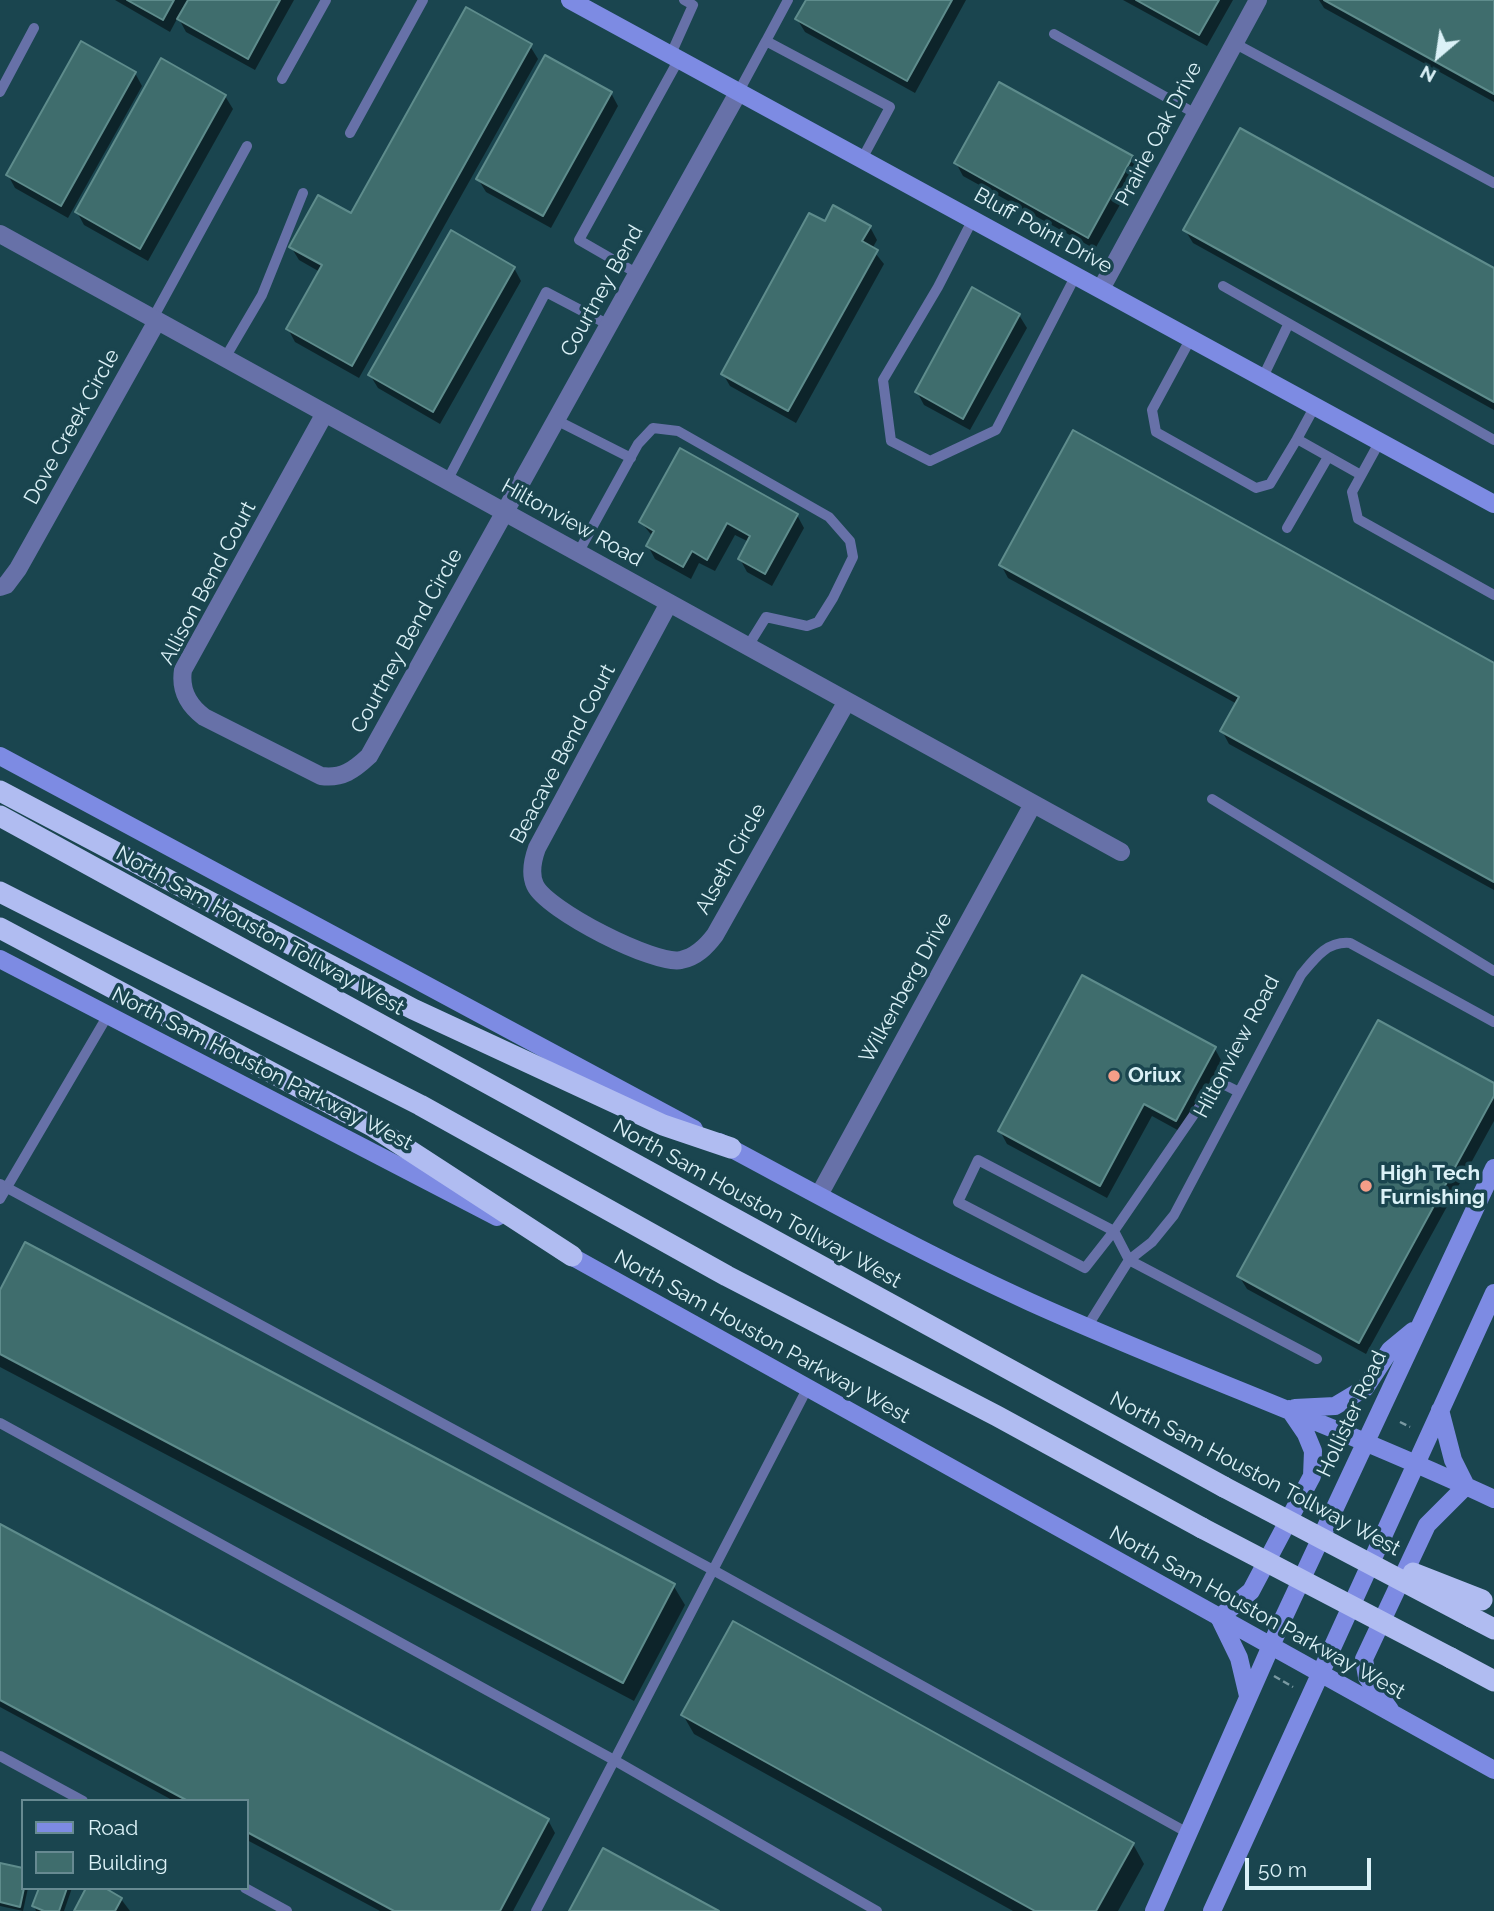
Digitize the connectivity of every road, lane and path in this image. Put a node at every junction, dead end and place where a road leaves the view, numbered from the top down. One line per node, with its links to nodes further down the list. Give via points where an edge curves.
1 (326, 0): 12 (lane)
2 (424, 0): 16 (lane)
3 (570, 0): 11 (main road, Bluff Point Drive)
4 (684, 0): 11 (lane, via 693,5)
5 (788, 0): 9 (lane)
6 (1258, 0): 10 (street, Prairie Oak Drive)
7 (34, 28): 14 (lane)
8 (1055, 34): 15 (lane)
9 (766, 41): 13 (lane); 18 (lane, via 890,107)
10 (1234, 43): 15 (street, Prairie Oak Drive); 19 (lane)
11 (675, 57): 13 (main road, Bluff Point Drive); 23 (lane, via 579,240)
12 (282, 79)
13 (739, 91): 18 (main road, Bluff Point Drive); 23 (street, Courtney Bend)
14 (0, 92)
15 (1196, 114): 26 (street, Prairie Oak Drive)
16 (351, 133)
17 (247, 146): 27 (lane)
18 (862, 159): 21 (main road, Bluff Point Drive)
19 (1494, 183)
20 (303, 193): 31 (lane, via 262,295)
21 (973, 219): 24 (main road, Bluff Point Drive); 24 (lane, via 883,380 891,441 930,461 996,430)
22 (0, 234): 27 (street, Hiltonview Road)
23 (638, 274): 28 (street, Courtney Bend)
24 (1076, 275): 26 (main road, Bluff Point Drive)
25 (1223, 286): 29 (lane)
26 (1101, 289): 30 (main road, Bluff Point Drive)
27 (155, 320): 31 (street, Hiltonview Road); 47 (street, Dove Creek Circle, via 18,569)
28 (609, 325): 35 (street, Courtney Bend); 42 (lane, via 546,292)
29 (1287, 325): 32 (lane); 37 (lane)
30 (1191, 338): 32 (main road, Bluff Point Drive); 36 (lane, via 1152,410 1156,432 1256,488 1269,484)
31 (225, 358): 34 (street, Hiltonview Road)
32 (1263, 377): 33 (main road, Bluff Point Drive)
33 (1315, 406): 36 (lane); 38 (main road, Bluff Point Drive)
34 (325, 413): 42 (street, Hiltonview Road); 53 (street, Allison Bend Court, via 183,670 181,683 192,708 204,717 321,776)
35 (556, 420): 40 (lane); 44 (street, Courtney Bend)
36 (1297, 439): 39 (lane)
37 (1494, 440)
38 (1380, 441): 41 (lane); 43 (main road, Bluff Point Drive)
39 (1328, 457): 41 (lane); 45 (lane)
40 (631, 458): 46 (lane); 50 (lane, via 653,428 678,432 829,517 850,541 853,557 818,622 807,625 766,617)
41 (1361, 475): 48 (lane, via 1352,492 1358,519)
42 (447, 481): 44 (street, Hiltonview Road)
43 (1494, 503)
44 (505, 512): 46 (street, Hiltonview Road); 53 (street, Courtney Bend Circle, via 369,756 354,770)
45 (1287, 528)
46 (578, 553): 49 (street, Hiltonview Road)
47 (0, 587)
48 (1494, 595)
49 (668, 603): 50 (street, Hiltonview Road); 61 (street, Beacave Bend Court, via 533,862 536,886 554,905)
50 (748, 646): 51 (street, Hiltonview Road)
51 (847, 701): 56 (street, Hiltonview Road); 61 (street, Alseth Circle, via 705,947 680,961 665,961)
52 (0, 756): 67 (main road)
53 (335, 778)
54 (0, 792): 67 (highway, via 413,1009 652,1120)
55 (1212, 799): 63 (lane)
56 (1033, 804): 58 (street, Hiltonview Road); 70 (street, Wilkenberg Drive)
57 (0, 816): 90 (highway, North Sam Houston Tollway West, bridge, via 1224,1487)
58 (1121, 852)
59 (0, 892): 96 (highway, bridge, via 420,1105 727,1276)
60 (0, 928): 73 (highway, via 372,1126)
61 (609, 935)
62 (0, 959): 64 (main road, North Sam Houston Parkway West)
63 (1494, 971)
64 (107, 1015): 69 (lane); 73 (main road, North Sam Houston Parkway West)
65 (1494, 1022): 66 (lane, Hiltonview Road, via 1350,943 1337,942 1301,975)
66 (1239, 1092): 72 (lane, via 1217,1081); 74 (lane, Hiltonview Road, via 1174,1215 1152,1242)
67 (731, 1148): 70 (main road)
68 (1494, 1168): 77 (main road, Hollister Road)
69 (3, 1186): 71 (lane); 89 (lane)
70 (819, 1195): 76 (main road, via 940,1259)
71 (0, 1199)
72 (1114, 1231): 72 (lane, via 1085,1268 958,1202 978,1160); 74 (lane)
73 (572, 1256): 79 (main road, North Sam Houston Parkway West)
74 (1129, 1260): 76 (lane, Hiltonview Road); 78 (lane)
75 (1494, 1293): 81 (main road)
76 (1087, 1327): 80 (main road)
77 (1416, 1329): 80 (main road, via 1390,1350 1365,1388 1335,1406); 85 (main road, Hollister Road)
78 (1317, 1359)
79 (807, 1389): 89 (lane); 91 (main road, North Sam Houston Parkway West)
80 (1288, 1409): 85 (main road); 91 (main road, via 1313,1451 1312,1476 1251,1591)
81 (1440, 1410): 86 (main road); 87 (main road, via 1446,1440)
82 (1400, 1422): 84 (path)
83 (0, 1423): 101 (lane)
84 (1410, 1427)
85 (1365, 1440): 86 (main road); 93 (main road, Hollister Road)
86 (1416, 1462): 87 (main road); 95 (main road)
87 (1466, 1486): 88 (main road); 99 (main road, via 1427,1525 1364,1659 1367,1677)
88 (1494, 1499)
89 (713, 1570): 101 (lane); 104 (lane)
90 (1482, 1608): 92 (highway, North Sam Houston Tollway West)
91 (1219, 1618): 93 (main road, North Sam Houston Parkway West); 98 (main road, via 1239,1658)
92 (1494, 1629)
93 (1270, 1646): 95 (main road, North Sam Houston Parkway West); 98 (main road, Hollister Road)
94 (1269, 1672): 97 (path)
95 (1318, 1673): 99 (main road, North Sam Houston Parkway West); 110 (main road)
96 (1494, 1681)
97 (1293, 1686)
98 (1248, 1696): 104 (main road, Hollister Road)
99 (1393, 1714): 102 (main road, North Sam Houston Parkway West)
100 (0, 1756): 103 (lane)
101 (614, 1760): 107 (lane); 108 (lane)
102 (1494, 1770)
103 (79, 1799)
104 (1188, 1833): 109 (main road, Hollister Road)
105 (248, 1890): 106 (lane)
106 (287, 1911)
107 (536, 1911)
108 (877, 1911)
109 (1154, 1911)
110 (1212, 1911)

